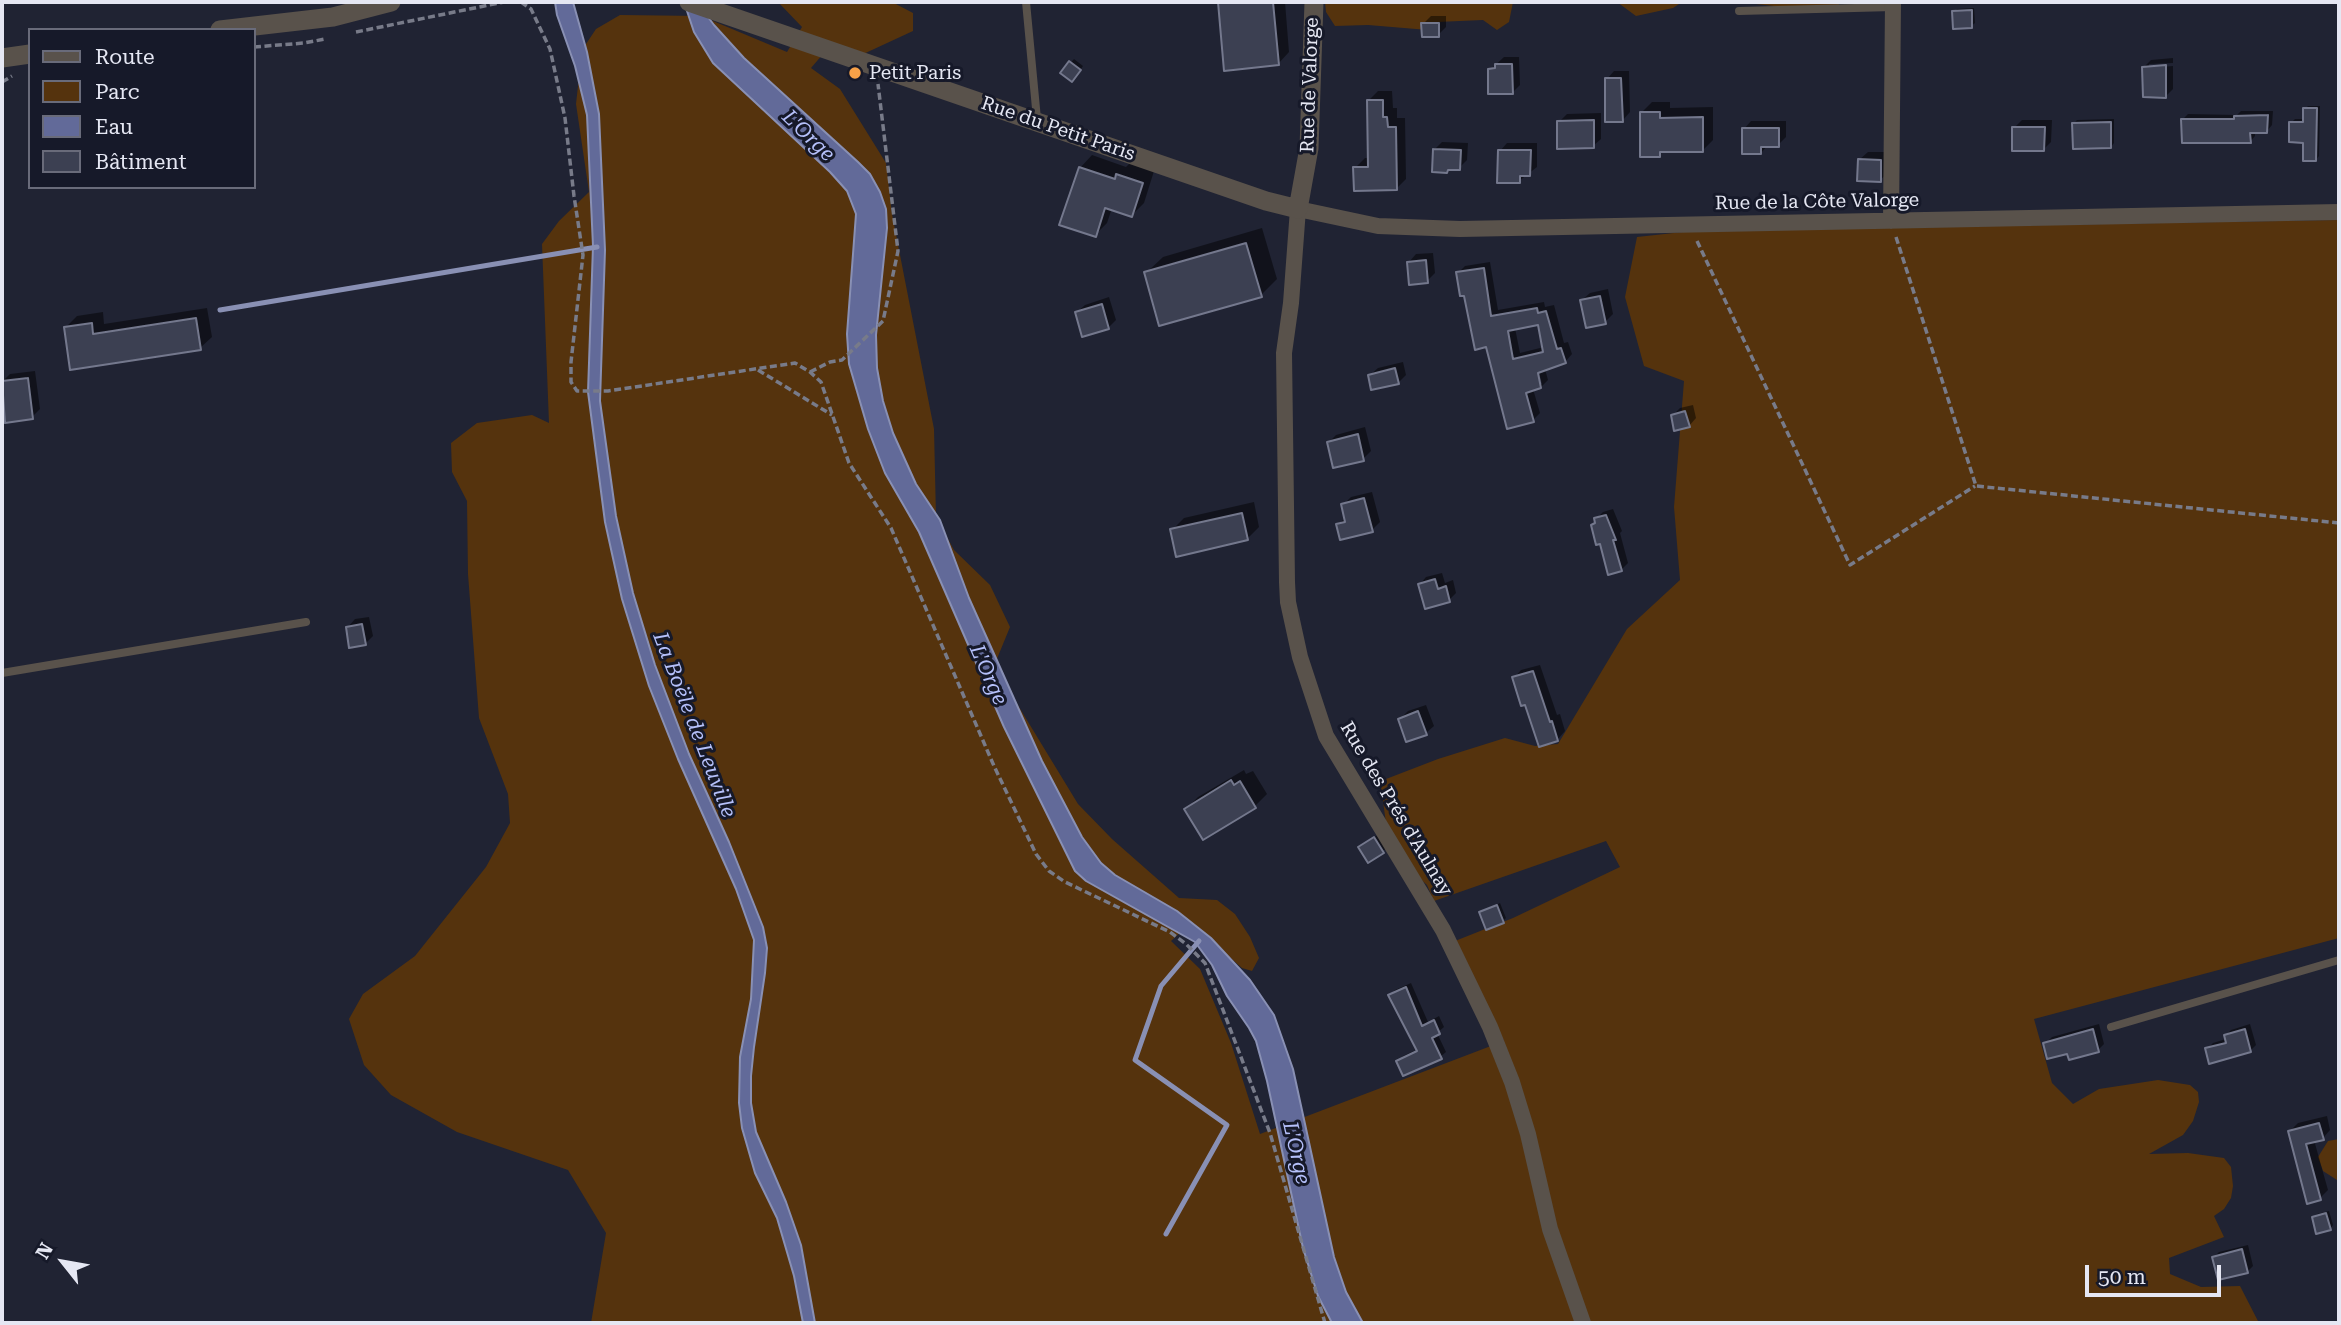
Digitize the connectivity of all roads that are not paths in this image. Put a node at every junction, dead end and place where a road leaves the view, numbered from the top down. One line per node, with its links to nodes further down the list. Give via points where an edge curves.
1 (391, 2): 7 (street, via 333,16)
2 (1026, 2): 10 (lane)
3 (1314, 2): 11 (street, Rue de Valorge, via 1310,148)
4 (695, 4): 10 (street, Rue du Petit Paris)
5 (1893, 4): 6 (lane); 13 (street)
6 (1739, 11)
7 (236, 28)
8 (28, 54): 9 (street)
9 (2, 58)
10 (1037, 122): 11 (street, Rue du Petit Paris)
11 (1298, 209): 13 (street, Rue de la Côte Valorge, via 1353,222 1437,229); 18 (street, Rue des Prés d'Aulnay, via 1284,353 1287,582 1300,657 1326,736 1443,930 1490,1027 1516,1095 1550,1229)
12 (2339, 212): 13 (street, Rue de la Côte Valorge)
13 (1891, 221)
14 (306, 622): 15 (lane)
15 (2, 673)
16 (2339, 960): 17 (lane)
17 (2111, 1027)
18 (1583, 1323)

